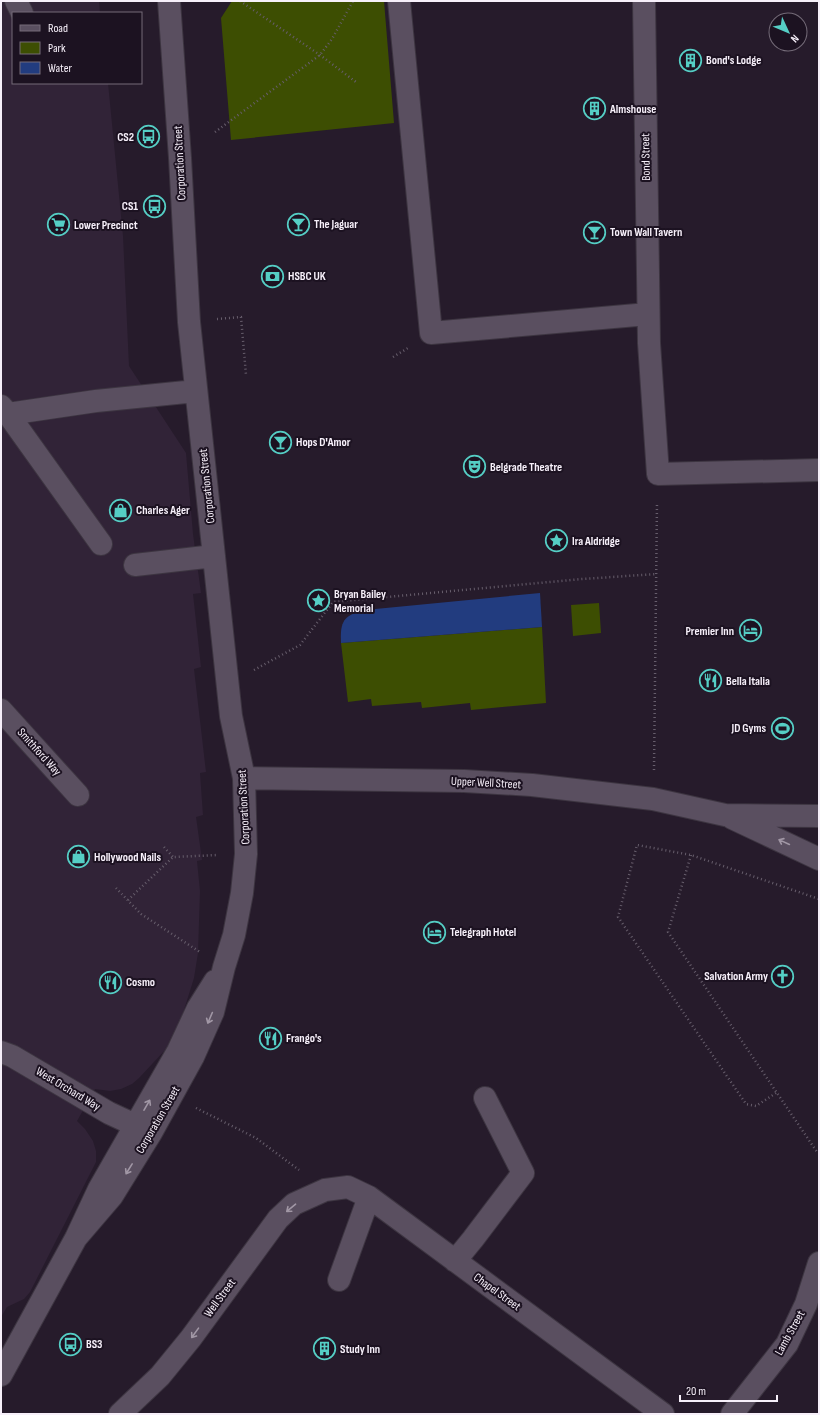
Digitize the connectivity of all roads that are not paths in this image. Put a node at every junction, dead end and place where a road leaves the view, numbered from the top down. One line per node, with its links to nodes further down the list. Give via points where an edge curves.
1 (16, 1): 5 (street)
2 (169, 1): 7 (street, Corporation Street, via 189,322)
3 (399, 1): 6 (street, via 431,333)
4 (644, 1): 6 (street, Bond Street)
5 (22, 12)
6 (648, 314): 9 (street, Bond Street, via 658,474)
7 (196, 391): 8 (street); 11 (street, Corporation Street)
8 (4, 410): 10 (street)
9 (819, 470)
10 (101, 544)
11 (214, 556): 12 (street); 14 (street, Corporation Street, via 231,716)
12 (136, 565)
13 (1, 710): 15 (street, Smithford Way)
14 (244, 778): 16 (street, Upper Well Street, via 464,781 532,785 653,799); 19 (street, Corporation Street, via 246,854 242,893)
15 (78, 795)
16 (726, 815): 17 (street, Upper Well Street); 18 (street, Upper Well Street, one-way to 16)
17 (819, 816)
18 (819, 859)
19 (224, 967): 22 (street, Corporation Street, one-way to 19, via 178,1051 198,1008); 25 (street, Corporation Street, one-way to 25, via 213,1012 172,1097 112,1196)
20 (1, 1052): 22 (street, West Orchard Way)
21 (485, 1098): 26 (street, via 523,1173)
22 (135, 1125): 25 (street, Corporation Street, via 99,1189)
23 (325, 1190): 24 (street, Chapel Street, via 348,1187); 30 (street, Well Street, one-way to 30, via 294,1204 278,1219 191,1338 160,1376)
24 (369, 1197): 26 (street, Chapel Street); 28 (street)
25 (76, 1238): 29 (street, Corporation Street)
26 (455, 1261): 31 (street, Chapel Street)
27 (819, 1263): 32 (street, Lamb Street, via 806,1304 787,1344)
28 (339, 1280)
29 (1, 1375)
30 (120, 1414)
31 (663, 1414)
32 (732, 1414)

